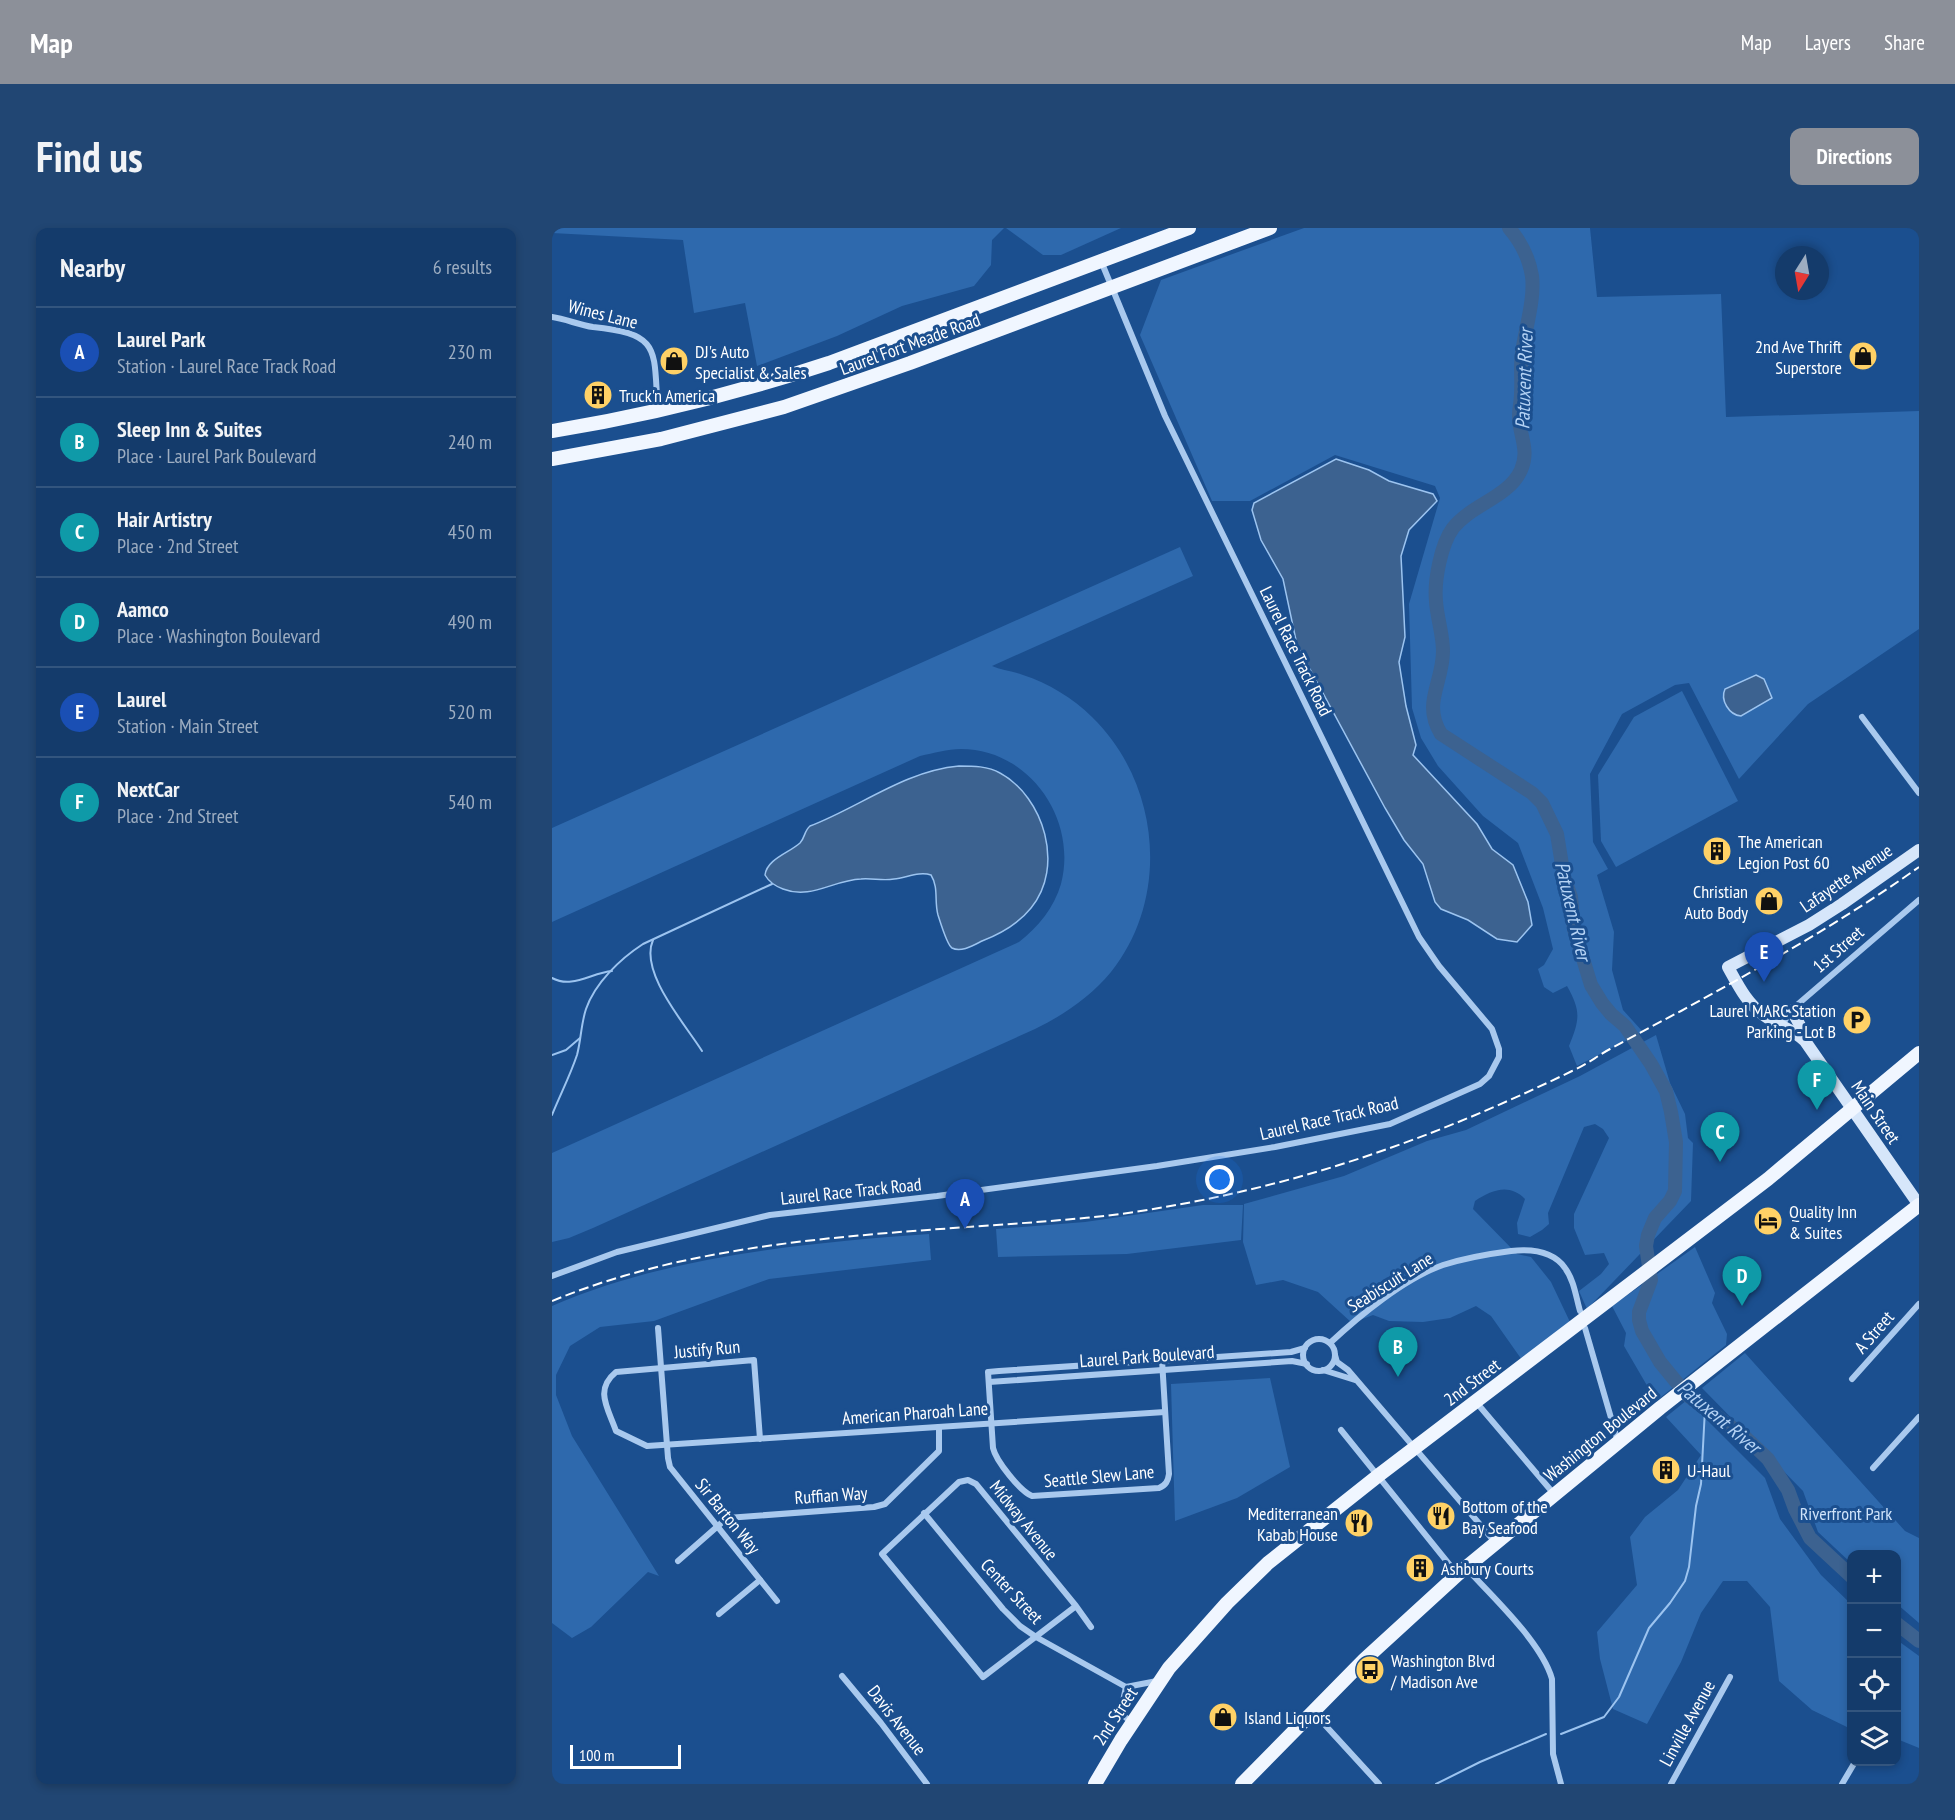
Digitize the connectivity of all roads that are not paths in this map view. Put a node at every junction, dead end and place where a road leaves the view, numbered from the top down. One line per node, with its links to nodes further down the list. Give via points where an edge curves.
1 (1189, 228): 3 (main road, Laurel Fort Meade Road)
2 (1270, 228): 4 (main road, Laurel Fort Meade Road)
3 (1101, 261): 4 (street, Laurel Race Track Road); 6 (main road, Laurel Fort Meade Road, via 829,363)
4 (1112, 287): 8 (main road, Laurel Fort Meade Road, via 784,407 661,439); 20 (street, Laurel Race Track Road, via 1165,416 1419,937 1492,1029 1499,1049 1495,1067 1471,1089 1390,1124 1157,1166 770,1215 617,1252)
5 (552, 317): 6 (street, Wines Lane, via 623,331 646,342 653,354)
6 (658, 411): 7 (main road, Laurel Fort Meade Road)
7 (552, 431)
8 (552, 459)
9 (1862, 717): 10 (street)
10 (1919, 794)
11 (1919, 850): 13 (street, Lafayette Avenue, via 1816,921)
12 (1919, 900): 14 (street, 1st Street)
13 (1728, 967): 15 (street, Main Street, via 1753,1007)
14 (1792, 1010): 15 (street, 1st Street); 16 (street, via 1803,1029)
15 (1782, 1025): 16 (street, Main Street)
16 (1804, 1040): 18 (street, Main Street)
17 (1919, 1053): 18 (main road, 2nd Street)
18 (1852, 1108): 19 (street, Main Street); 36 (main road, 2nd Street, via 1768,1179)
19 (1919, 1205): 43 (main road, Washington Boulevard)
20 (552, 1276)
21 (1919, 1304): 33 (street, A Street)
22 (1580, 1311): 25 (street, Seabiscuit Lane, via 1571,1277 1557,1259 1530,1250 1505,1252 1443,1265 1421,1276 1352,1323)
23 (658, 1328): 30 (street, Sir Barton Way)
24 (1585, 1328): 43 (street)
25 (1330, 1343): 26 (street, Laurel Park Boulevard, via 1318,1339); 27 (street)
26 (1305, 1348): 28 (street, Laurel Park Boulevard); 29 (street)
27 (1335, 1355): 32 (street, via 1332,1365); 34 (street)
28 (1162, 1360): 31 (street, Seattle Slew Lane); 35 (street, Laurel Park Boulevard, via 988,1372)
29 (1307, 1364): 31 (street, Laurel Park Boulevard, via 1292,1361); 32 (street, Laurel Park Boulevard, via 1313,1370)
30 (662, 1368): 42 (street, Justify Run, via 754,1360); 44 (street, Sir Barton Way); 44 (street, Justify Run, via 616,1372 604,1386 604,1396 616,1431 647,1446)
31 (1162, 1370): 35 (street, Laurel Park Boulevard); 37 (street, Seattle Slew Lane)
32 (1323, 1370): 34 (street, Laurel Park Boulevard)
33 (1852, 1379)
34 (1356, 1380): 45 (street)
35 (989, 1382): 39 (street)
36 (1476, 1402): 45 (main road, 2nd Street); 48 (street)
37 (1165, 1412): 39 (street, American Pharoah Lane); 39 (street, Seattle Slew Lane, via 1169,1474 1166,1484 1159,1488 1029,1495 996,1457)
38 (1919, 1417): 46 (street)
39 (991, 1424): 40 (street, American Pharoah Lane)
40 (939, 1427): 42 (street, American Pharoah Lane); 50 (street, Ruffian Way, via 939,1451 885,1504 727,1518)
41 (1341, 1430): 47 (street)
42 (760, 1438): 44 (street, American Pharoah Lane)
43 (1618, 1443): 48 (main road, Washington Boulevard)
44 (667, 1445): 50 (street, Sir Barton Way, via 674,1474)
45 (1414, 1449): 47 (main road, 2nd Street); 51 (street)
46 (1874, 1468)
47 (1379, 1475): 53 (street); 62 (main road, 2nd Street, via 1247,1583)
48 (1554, 1494): 51 (main road, Washington Boulevard)
49 (924, 1513): 56 (street, Midway Avenue, via 959,1482 972,1482); 59 (street, Center Street, via 1004,1609); 59 (street, Midway Avenue, via 882,1554 983,1677)
50 (718, 1528): 52 (street, Ruffian Way); 54 (street, Sir Barton Way)
51 (1495, 1543): 53 (main road, Washington Boulevard)
52 (678, 1561)
53 (1462, 1571): 64 (main road, Washington Boulevard); 71 (street, via 1535,1646 1549,1670 1553,1754)
54 (760, 1580): 55 (street, Sir Barton Way); 57 (street)
55 (777, 1602)
56 (1076, 1606): 58 (street, Midway Avenue); 59 (street)
57 (719, 1614)
58 (1091, 1627)
59 (1036, 1637): 63 (street, Center Street)
60 (842, 1676): 67 (street, Davis Avenue)
61 (1730, 1677): 72 (street, Linville Avenue)
62 (1160, 1680): 63 (street); 65 (main road, 2nd Street)
63 (1126, 1687): 65 (street, via 1123,1716)
64 (1313, 1712): 69 (main road, Washington Boulevard); 70 (street)
65 (1133, 1722): 68 (main road, 2nd Street)
66 (1852, 1766): 73 (street)
67 (927, 1784)
68 (1095, 1784)
69 (1242, 1784)
70 (1379, 1784)
71 (1561, 1784)
72 (1671, 1784)
73 (1842, 1784)

